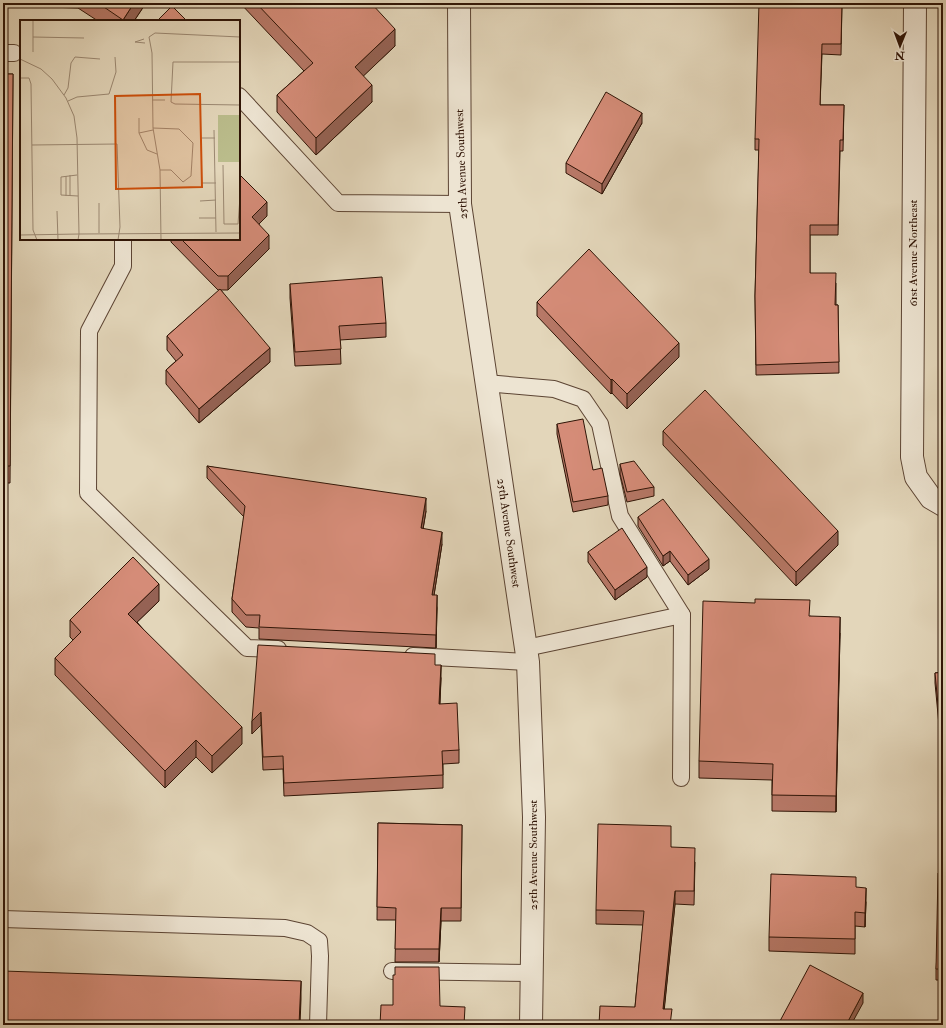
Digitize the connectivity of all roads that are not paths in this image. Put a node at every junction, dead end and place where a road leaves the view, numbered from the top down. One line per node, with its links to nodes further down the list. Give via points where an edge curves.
1 (459, 3): 4 (street, 25th Avenue Southwest)
2 (915, 3): 7 (street, 61st Avenue Northeast, via 912,457 916,477)
3 (240, 97): 4 (lane, via 338,203)
4 (460, 204): 6 (street, 25th Avenue Southwest)
5 (123, 240): 9 (lane, via 123,266 89,332 88,493 248,648)
6 (486, 383): 8 (lane, via 554,389 583,399 600,424 620,516); 11 (street, 25th Avenue Southwest)
7 (937, 502)
8 (682, 615): 11 (lane); 12 (lane)
9 (294, 650)
10 (395, 655): 11 (lane)
11 (527, 655): 15 (street, 25th Avenue Southwest, via 534,817)
12 (681, 778)
13 (3, 919): 16 (lane, via 285,928 307,933 319,941)
14 (392, 971): 15 (lane)
15 (532, 973): 17 (street, 25th Avenue Southwest)
16 (318, 1025)
17 (531, 1025)

